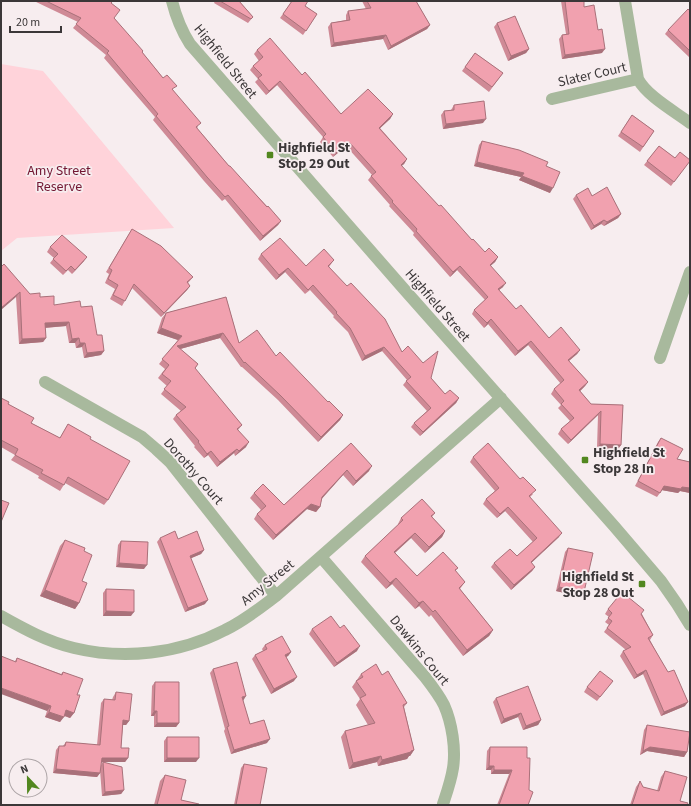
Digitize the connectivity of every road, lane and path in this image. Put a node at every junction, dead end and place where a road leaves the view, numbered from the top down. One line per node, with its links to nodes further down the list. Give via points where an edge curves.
1 (172, 1): 9 (street, Highfield Street, via 182,32 190,44)
2 (625, 1): 3 (street)
3 (638, 79): 4 (street, Slater Court); 5 (street, via 649,93)
4 (552, 99)
5 (690, 122)
6 (690, 272): 7 (street)
7 (660, 358)
8 (45, 382): 11 (street, Dorothy Court, via 142,437 156,449 170,462)
9 (501, 398): 10 (street, Amy Street); 13 (street, Highfield Street, via 661,581)
10 (321, 557): 11 (street, Amy Street); 14 (street, Dawkins Court, via 436,690 444,705 450,721 454,753 450,783)
11 (276, 596): 12 (street, Amy Street, via 226,630 202,641 149,653 124,654 74,648 29,631)
12 (1, 616)
13 (690, 625)
14 (443, 804)

